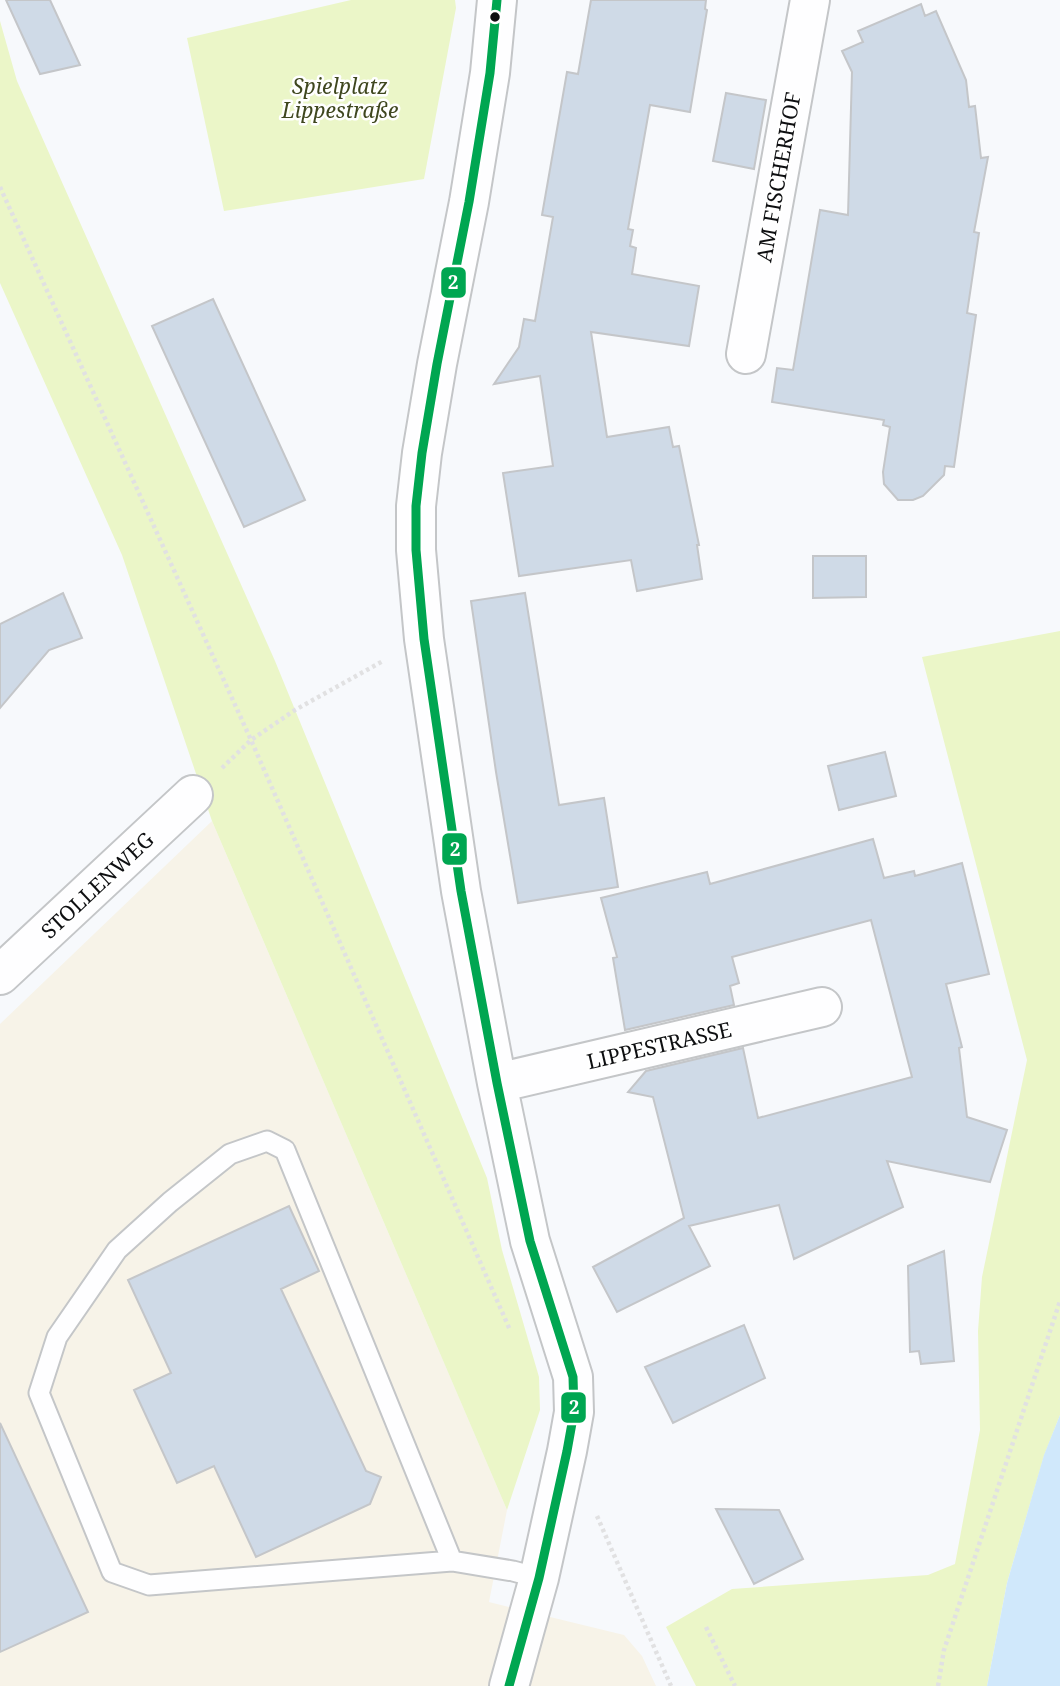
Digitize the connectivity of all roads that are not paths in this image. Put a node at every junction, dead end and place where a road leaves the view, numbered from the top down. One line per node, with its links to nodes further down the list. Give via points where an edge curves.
1 (497, 0): 7 (street, via 471,189 419,480 416,550 424,639 461,891)
2 (810, 0): 3 (street, AM FISCHERHOF)
3 (746, 354)
4 (193, 795): 5 (street, STOLLENWEG)
5 (0, 975)
6 (821, 1007): 7 (street, LIPPESTRASSE)
7 (498, 1083): 9 (street, via 530,1241 573,1377 574,1412)
8 (452, 1561): 8 (lane, via 149,1585 112,1572 39,1393 57,1337 117,1250 230,1154 267,1141 285,1150); 9 (lane)
9 (539, 1578): 10 (street)
10 (509, 1686)

